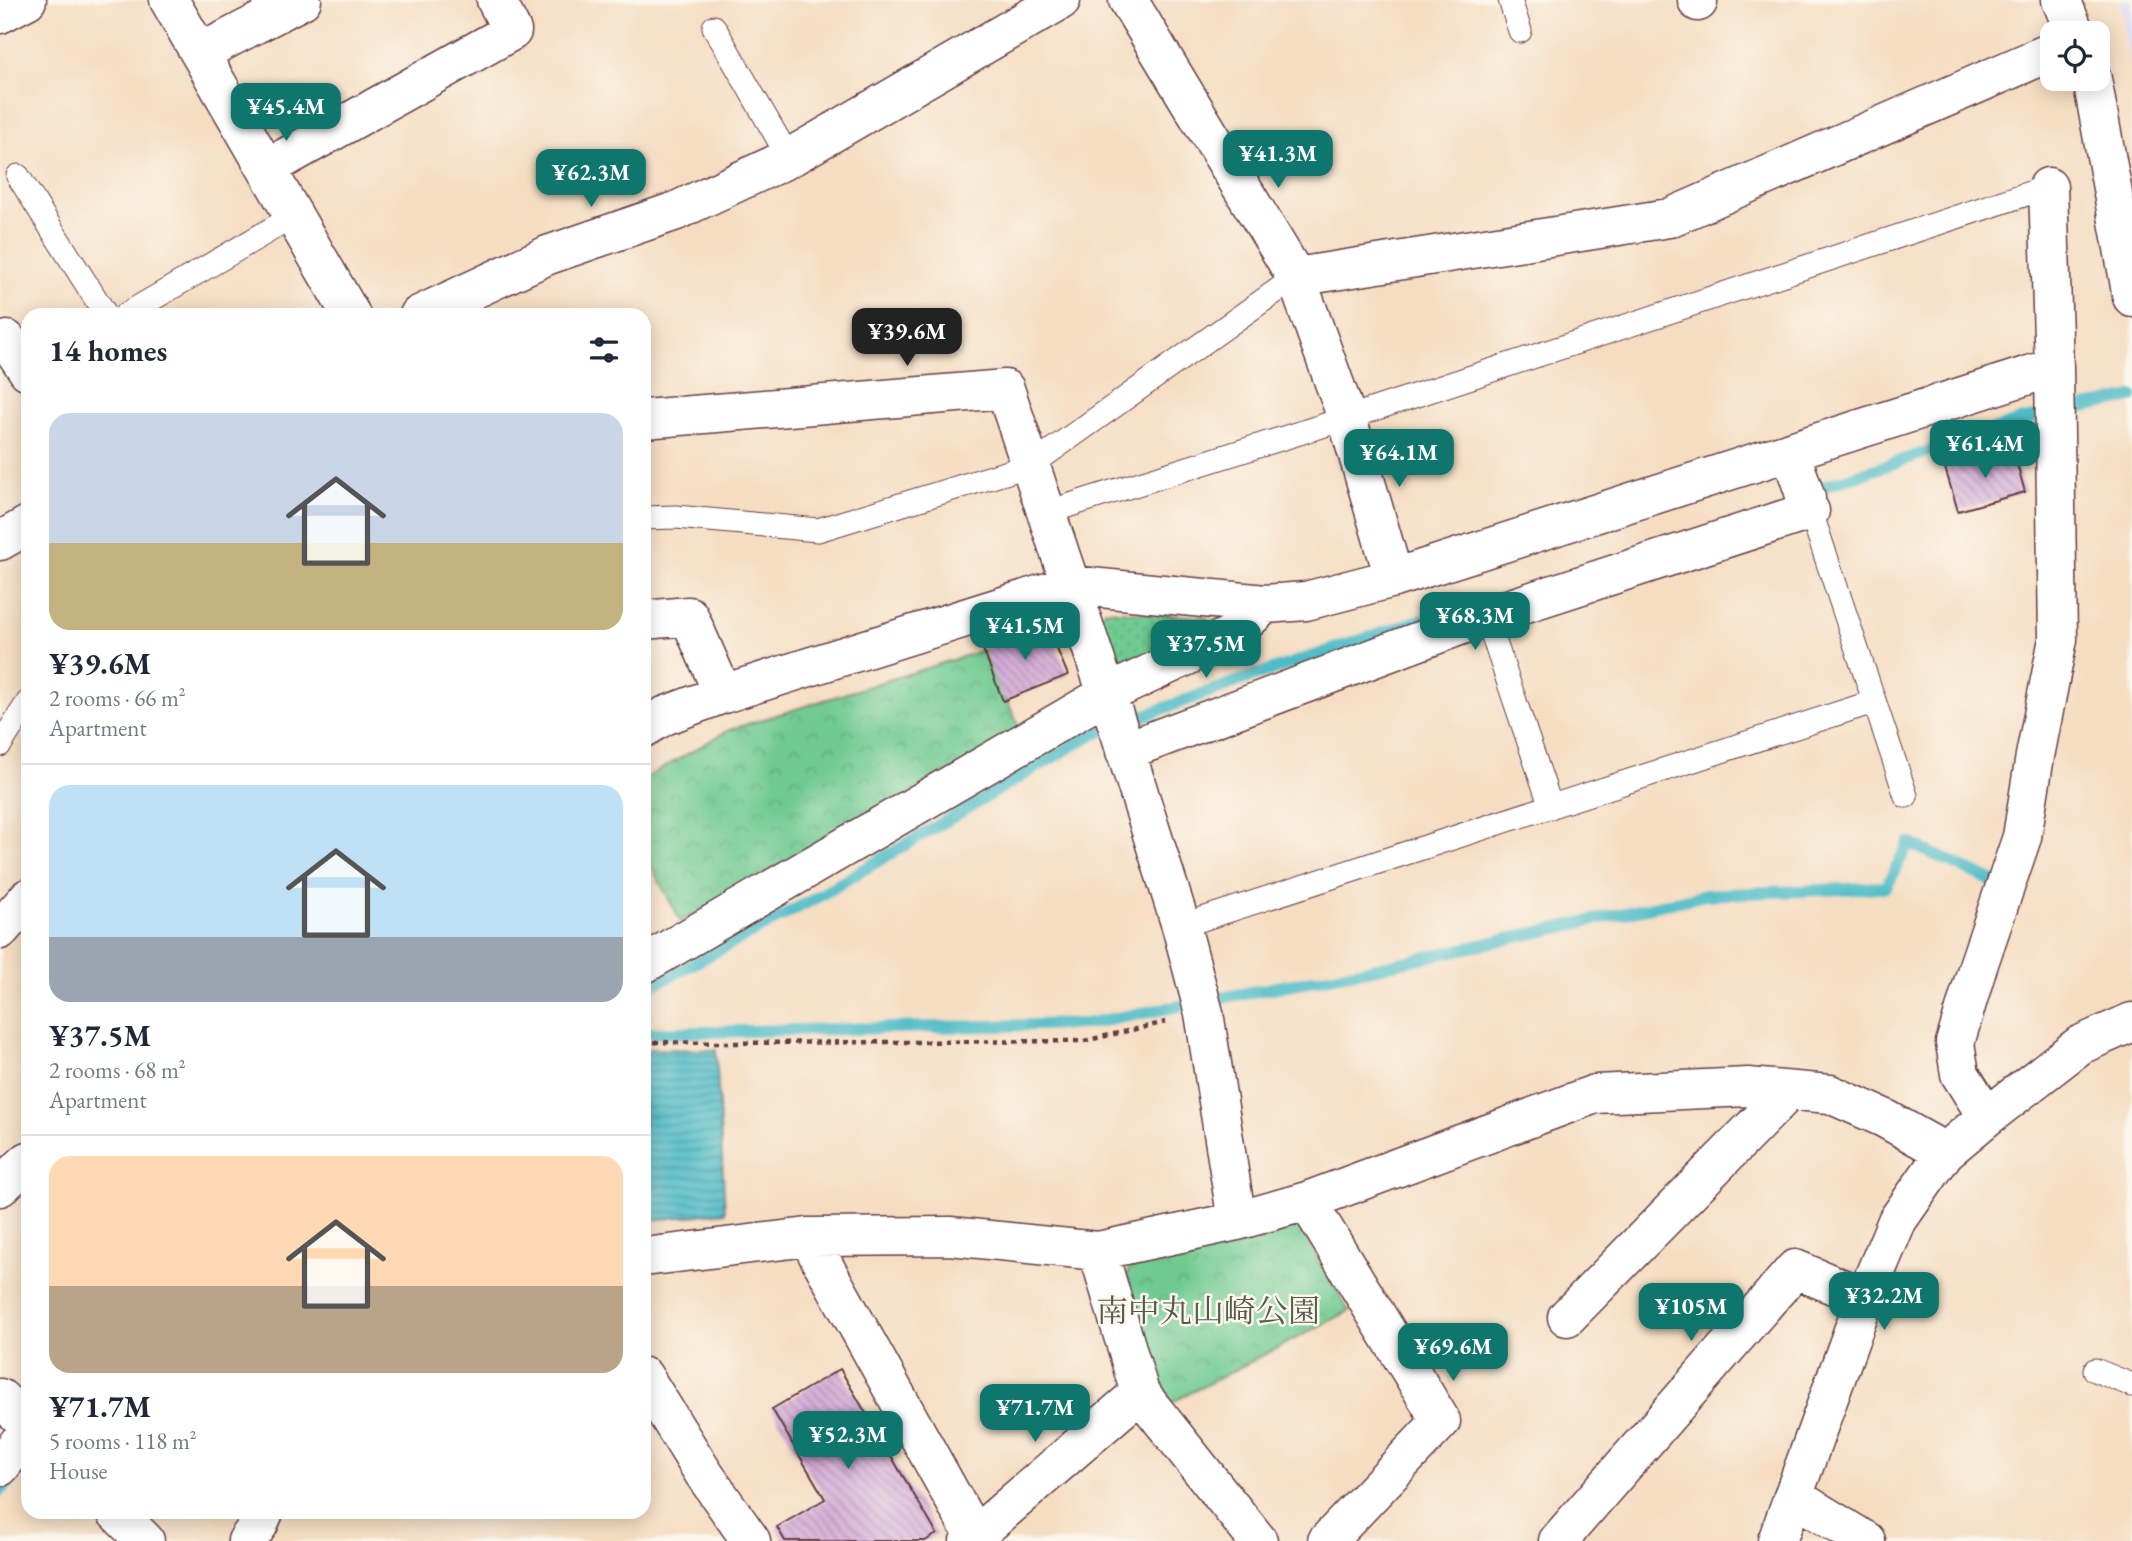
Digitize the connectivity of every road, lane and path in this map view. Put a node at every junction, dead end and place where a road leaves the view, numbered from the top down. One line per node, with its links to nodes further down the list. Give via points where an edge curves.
1 (27, 0): 9 (street)
2 (169, 0): 13 (street)
3 (302, 0): 13 (street)
4 (496, 0): 17 (street, via 512,31)
5 (1061, 0): 16 (street)
6 (1128, 0): 21 (street)
7 (1510, 0): 12 (lane)
8 (2061, 0): 10 (street)
9 (0, 14)
10 (2070, 21)
11 (714, 27): 16 (lane)
12 (1520, 31)
13 (200, 53): 17 (street)
14 (2040, 57): 21 (street, via 1668,218)
15 (2094, 91): 22 (street)
16 (789, 159): 26 (street, via 676,211 548,256)
17 (267, 169): 20 (street)
18 (18, 176): 23 (lane)
19 (2048, 187): 29 (street); 31 (lane)
20 (294, 216): 24 (lane); 25 (street)
21 (1296, 277): 31 (street); 32 (lane)
22 (2132, 297)
23 (102, 308)
24 (137, 308)
25 (347, 308)
26 (434, 308)
27 (0, 344): 28 (street, via 7,340)
28 (21, 361)
29 (2054, 367): 33 (street); 59 (street, via 2058,639 2022,837 1955,1043 1960,1074)
30 (651, 418): 32 (street, via 1005,390)
31 (1346, 418): 34 (lane); 38 (street)
32 (1031, 465): 34 (street); 35 (lane, via 818,530)
33 (1801, 482): 38 (street); 41 (street); 44 (lane)
34 (1045, 513): 39 (street)
35 (651, 518)
36 (21, 528): 37 (street)
37 (0, 541)
38 (1394, 578): 40 (street, via 1306,601)
39 (1070, 585): 40 (street); 43 (street); 46 (street)
40 (1265, 604): 46 (street)
41 (1486, 616): 46 (street); 50 (lane)
42 (651, 619): 43 (street, via 689,616)
43 (723, 694): 47 (street)
44 (1873, 702): 49 (lane); 50 (lane)
45 (21, 713): 48 (lane)
46 (1116, 722): 52 (street); 54 (street)
47 (651, 724)
48 (0, 745)
49 (1906, 796)
50 (1551, 807): 52 (lane)
51 (21, 906): 53 (street)
52 (1181, 926): 55 (street)
53 (0, 930)
54 (651, 960)
55 (1204, 1013): 57 (path, via 1084,1041); 64 (street)
56 (2132, 1022): 59 (street, via 2080,1045)
57 (651, 1042)
58 (1789, 1091): 60 (street, via 1830,1094); 63 (street, via 1748,1087 1595,1094); 69 (street)
59 (1987, 1116): 60 (street)
60 (1945, 1152): 68 (street, via 1897,1221)
61 (21, 1167): 62 (street)
62 (0, 1186)
63 (1307, 1201): 64 (street); 86 (street, via 1441,1421)
64 (1237, 1221): 66 (street)
65 (808, 1237): 66 (street, via 950,1236); 67 (street); 81 (street)
66 (1098, 1251): 73 (street)
67 (651, 1257)
68 (1865, 1298): 78 (street); 87 (street, via 1795,1269)
69 (1567, 1317)
70 (2095, 1370): 71 (lane)
71 (2132, 1385)
72 (651, 1388): 84 (street)
73 (1140, 1393): 81 (street); 85 (street)
74 (0, 1398): 75 (street)
75 (21, 1418)
76 (21, 1440): 77 (street)
77 (0, 1467)
78 (1794, 1497): 88 (street); 89 (street)
79 (123, 1519): 82 (street)
80 (262, 1519): 83 (street)
81 (973, 1540)
82 (145, 1541)
83 (247, 1541)
84 (751, 1541)
85 (1258, 1541)
86 (1327, 1541)
87 (1558, 1541)
88 (1777, 1541)
89 (1866, 1541)

